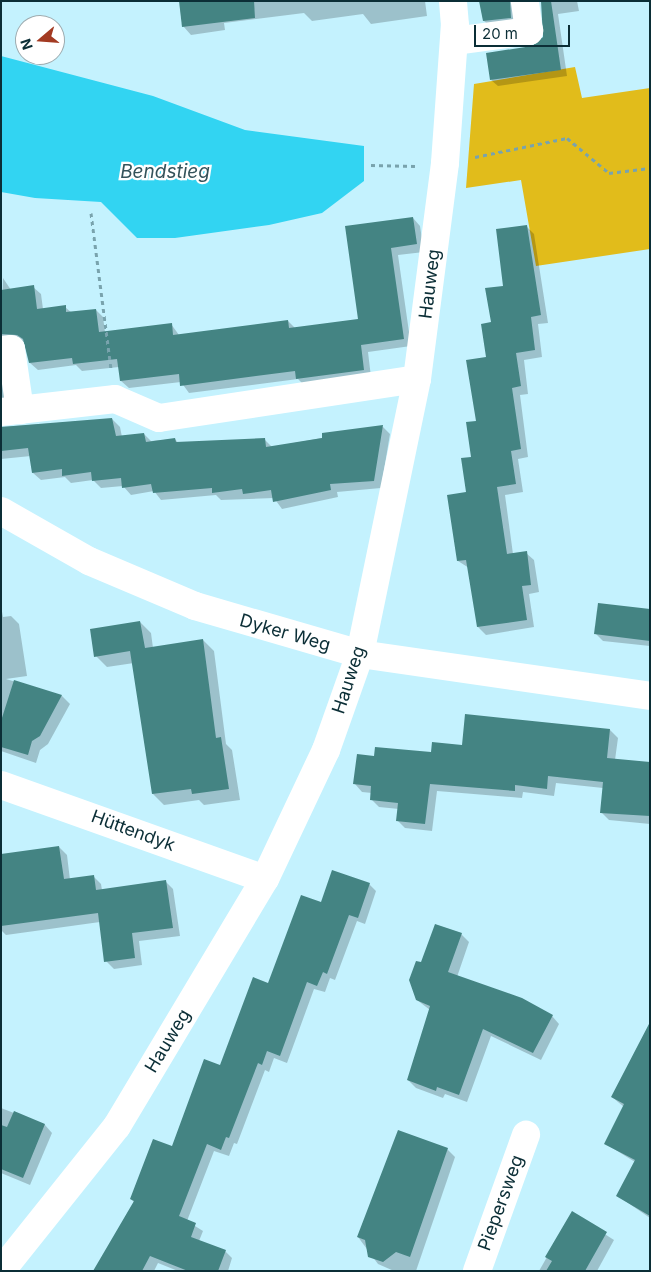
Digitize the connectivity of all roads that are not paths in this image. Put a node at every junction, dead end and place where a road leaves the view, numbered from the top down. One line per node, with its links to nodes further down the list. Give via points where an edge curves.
1 (453, 1): 3 (street, Hauweg)
2 (525, 1): 3 (street, via 529,31)
3 (454, 41): 5 (street, Hauweg, via 445,163)
4 (1, 350): 6 (street, via 11,349)
5 (417, 379): 6 (street, via 159,418 115,399); 8 (street, Hauweg)
6 (11, 411)
7 (1, 511): 8 (street, Dyker Weg, via 89,561 195,606)
8 (360, 654): 9 (street, Dyker Weg); 11 (street, Hauweg, via 326,750)
9 (650, 696)
10 (1, 785): 11 (street, Hüttendyk)
11 (265, 878): 13 (street, Hauweg, via 117,1126)
12 (526, 1135): 14 (street, Piepersweg)
13 (2, 1270)
14 (477, 1271)

